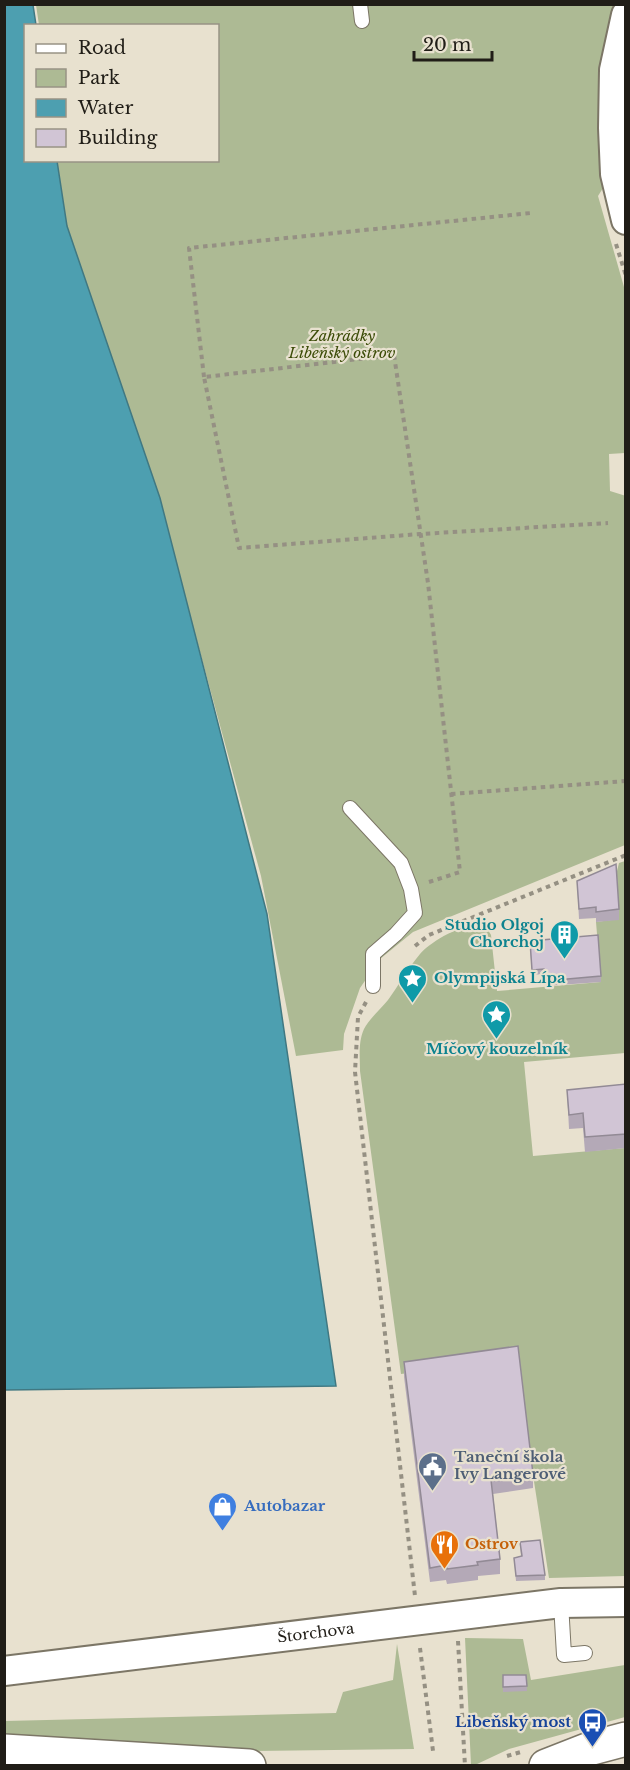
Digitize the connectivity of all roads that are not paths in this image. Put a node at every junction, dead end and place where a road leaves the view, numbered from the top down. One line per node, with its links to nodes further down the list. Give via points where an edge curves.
1 (360, 4): 3 (lane)
2 (626, 15): 4 (street, via 614,70 613,128 615,174)
3 (362, 21)
4 (626, 220)
5 (350, 808): 6 (lane, via 400,863 411,889 415,913 372,954)
6 (373, 986)
7 (626, 1602): 8 (street, Štorchova)
8 (561, 1604): 9 (lane, via 564,1655); 10 (street, Štorchova)
9 (585, 1653)
10 (4, 1671)
11 (626, 1739): 14 (main road)
12 (4, 1751): 13 (main road)
13 (249, 1766)
14 (546, 1766)

